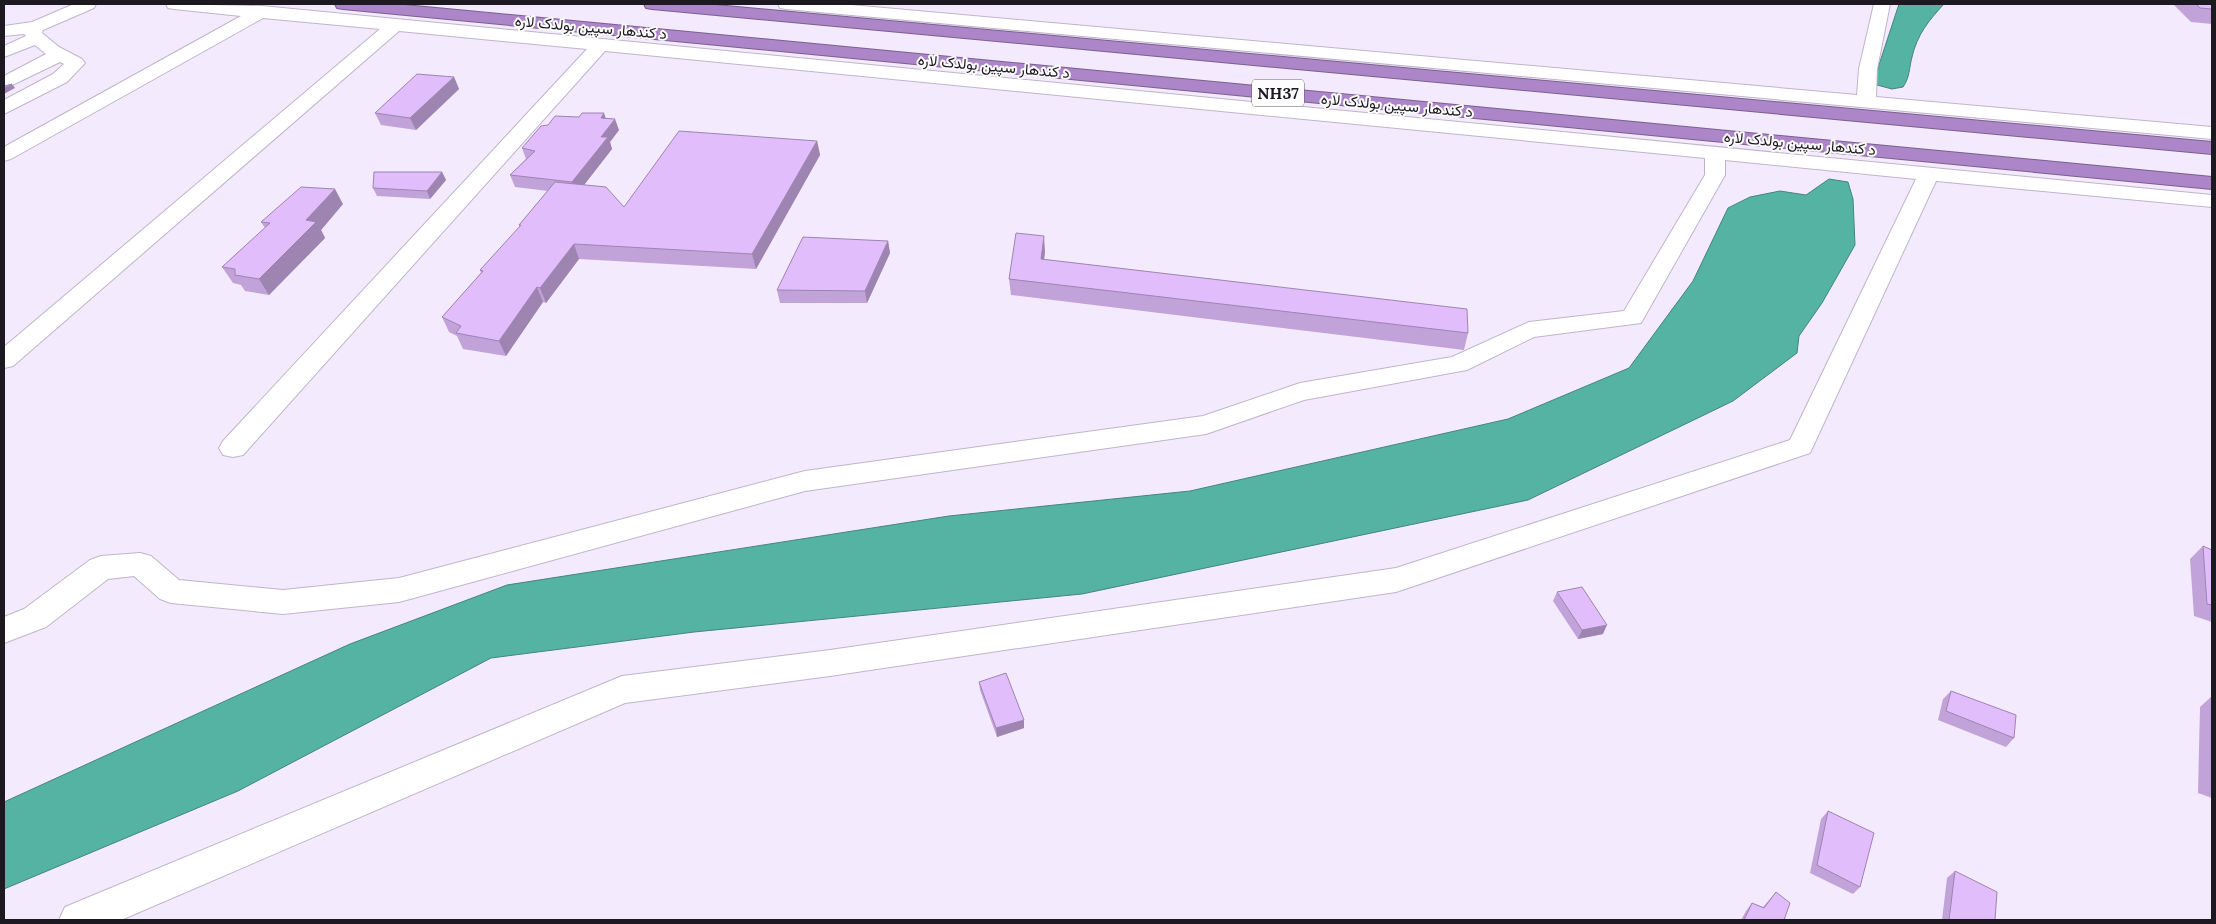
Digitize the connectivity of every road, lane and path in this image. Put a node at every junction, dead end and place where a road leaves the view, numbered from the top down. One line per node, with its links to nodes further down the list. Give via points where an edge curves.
1 (88, 4): 11 (street)
2 (174, 4): 8 (street)
3 (343, 4): 23 (highway, د کندهار سپین بولدک لاره / NH37)
4 (652, 4): 19 (highway, د کندهار سپین بولدک لاره / NH37)
5 (786, 4): 7 (street)
6 (1882, 4): 16 (street, via 1868,69)
7 (837, 6): 16 (street)
8 (262, 11): 9 (street); 21 (street)
9 (397, 24): 12 (street); 25 (street)
10 (6, 29): 11 (street)
11 (37, 32): 13 (street); 14 (street)
12 (602, 44): 20 (street); 26 (street)
13 (4, 52)
14 (60, 54): 15 (street); 17 (street, via 76,62 60,78)
15 (4, 83)
16 (1866, 102): 18 (street)
17 (4, 108)
18 (2212, 133)
19 (2212, 148)
20 (1715, 153): 22 (street); 27 (street, via 1715,175 1632,318 1529,330 1458,364 1300,392 1206,426 804,481 400,590 283,602 171,591 140,564 102,568 35,618)
21 (4, 155)
22 (1929, 174): 24 (street); 28 (street, via 1800,446 1396,580 830,663 622,690)
23 (2212, 183)
24 (2212, 201)
25 (4, 360)
26 (234, 448)
27 (4, 630)
28 (78, 920)

